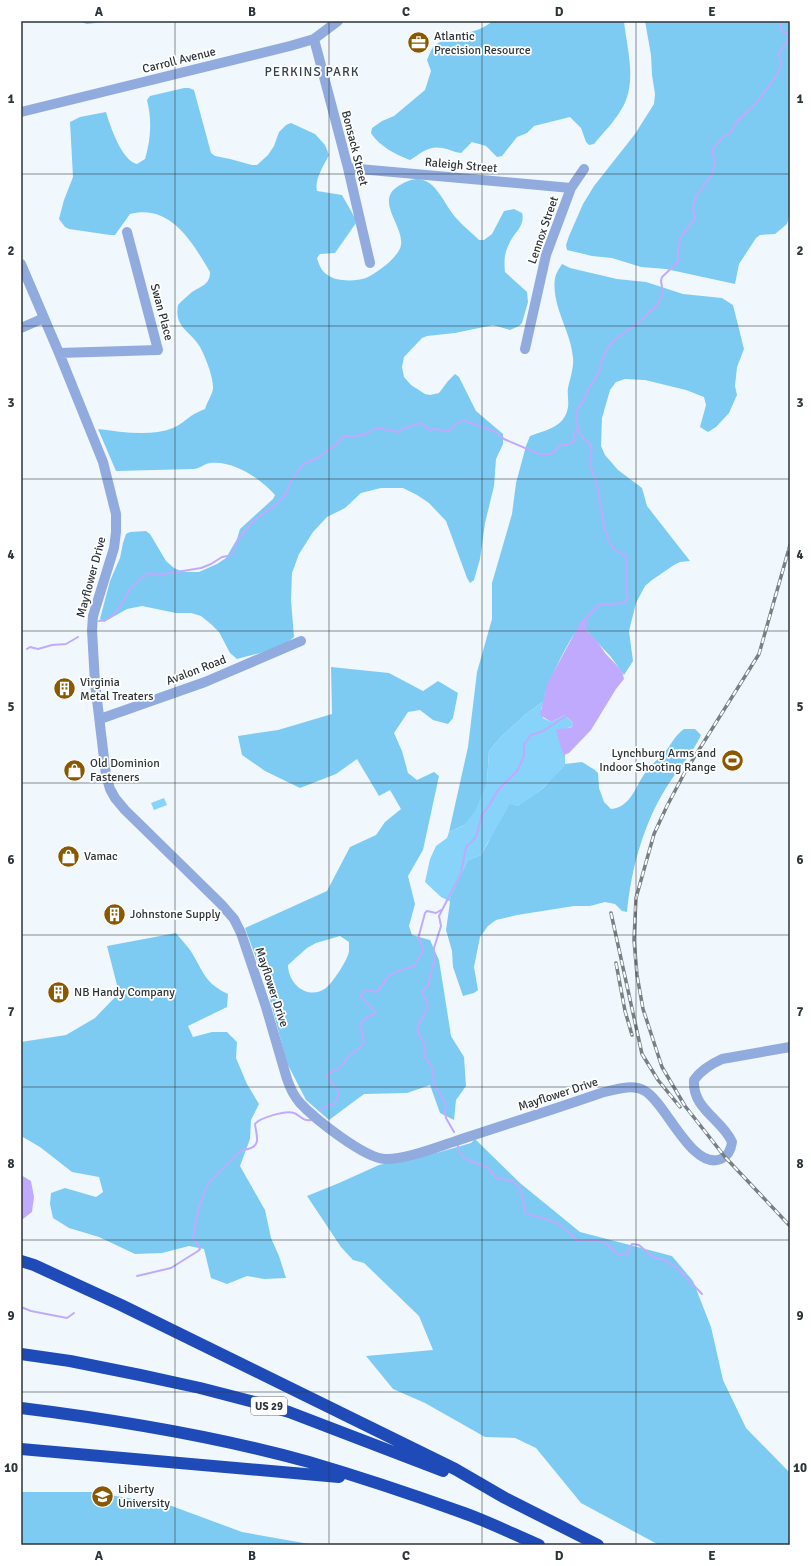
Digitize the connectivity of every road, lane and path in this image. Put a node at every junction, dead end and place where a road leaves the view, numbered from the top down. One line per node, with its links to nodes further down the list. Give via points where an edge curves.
1 (338, 21): 2 (street, Carroll Avenue)
2 (314, 39): 3 (street, Carroll Avenue); 4 (street, Bonsack Street)
3 (21, 112)
4 (348, 168): 6 (street, Raleigh Street); 8 (street, Bonsack Street)
5 (584, 170): 6 (street, Lennox Street)
6 (572, 188): 12 (street, Lennox Street, via 546,255)
7 (127, 232): 13 (street, Swan Place, via 158,350)
8 (370, 263)
9 (21, 264): 10 (street, Mayflower Drive)
10 (44, 318): 11 (street); 13 (street, Mayflower Drive)
11 (21, 328)
12 (525, 349)
13 (60, 353): 15 (street, Mayflower Drive, via 102,462 116,514 114,548 93,616 93,653)
14 (301, 641): 15 (street, Avalon Road, via 205,682)
15 (100, 719): 16 (street, Mayflower Drive, via 106,775 115,798 234,919 241,933 291,1090 317,1118 371,1155 380,1159 398,1158 601,1093 634,1087 653,1096 695,1152 705,1158 717,1160 728,1154 732,1142 699,1102 694,1092 694,1080 699,1073 722,1060)
16 (790, 1047)
17 (21, 1261): 22 (highway, via 108,1299 367,1425 455,1469)
18 (21, 1354): 22 (highway, US 29, via 70,1361 200,1388 289,1412 389,1449)
19 (21, 1408): 21 (highway, via 185,1433 307,1462)
20 (21, 1449): 21 (highway)
21 (364, 1479): 23 (highway, via 462,1512)
22 (505, 1498): 24 (highway, US 29)
23 (539, 1545)
24 (598, 1545)

